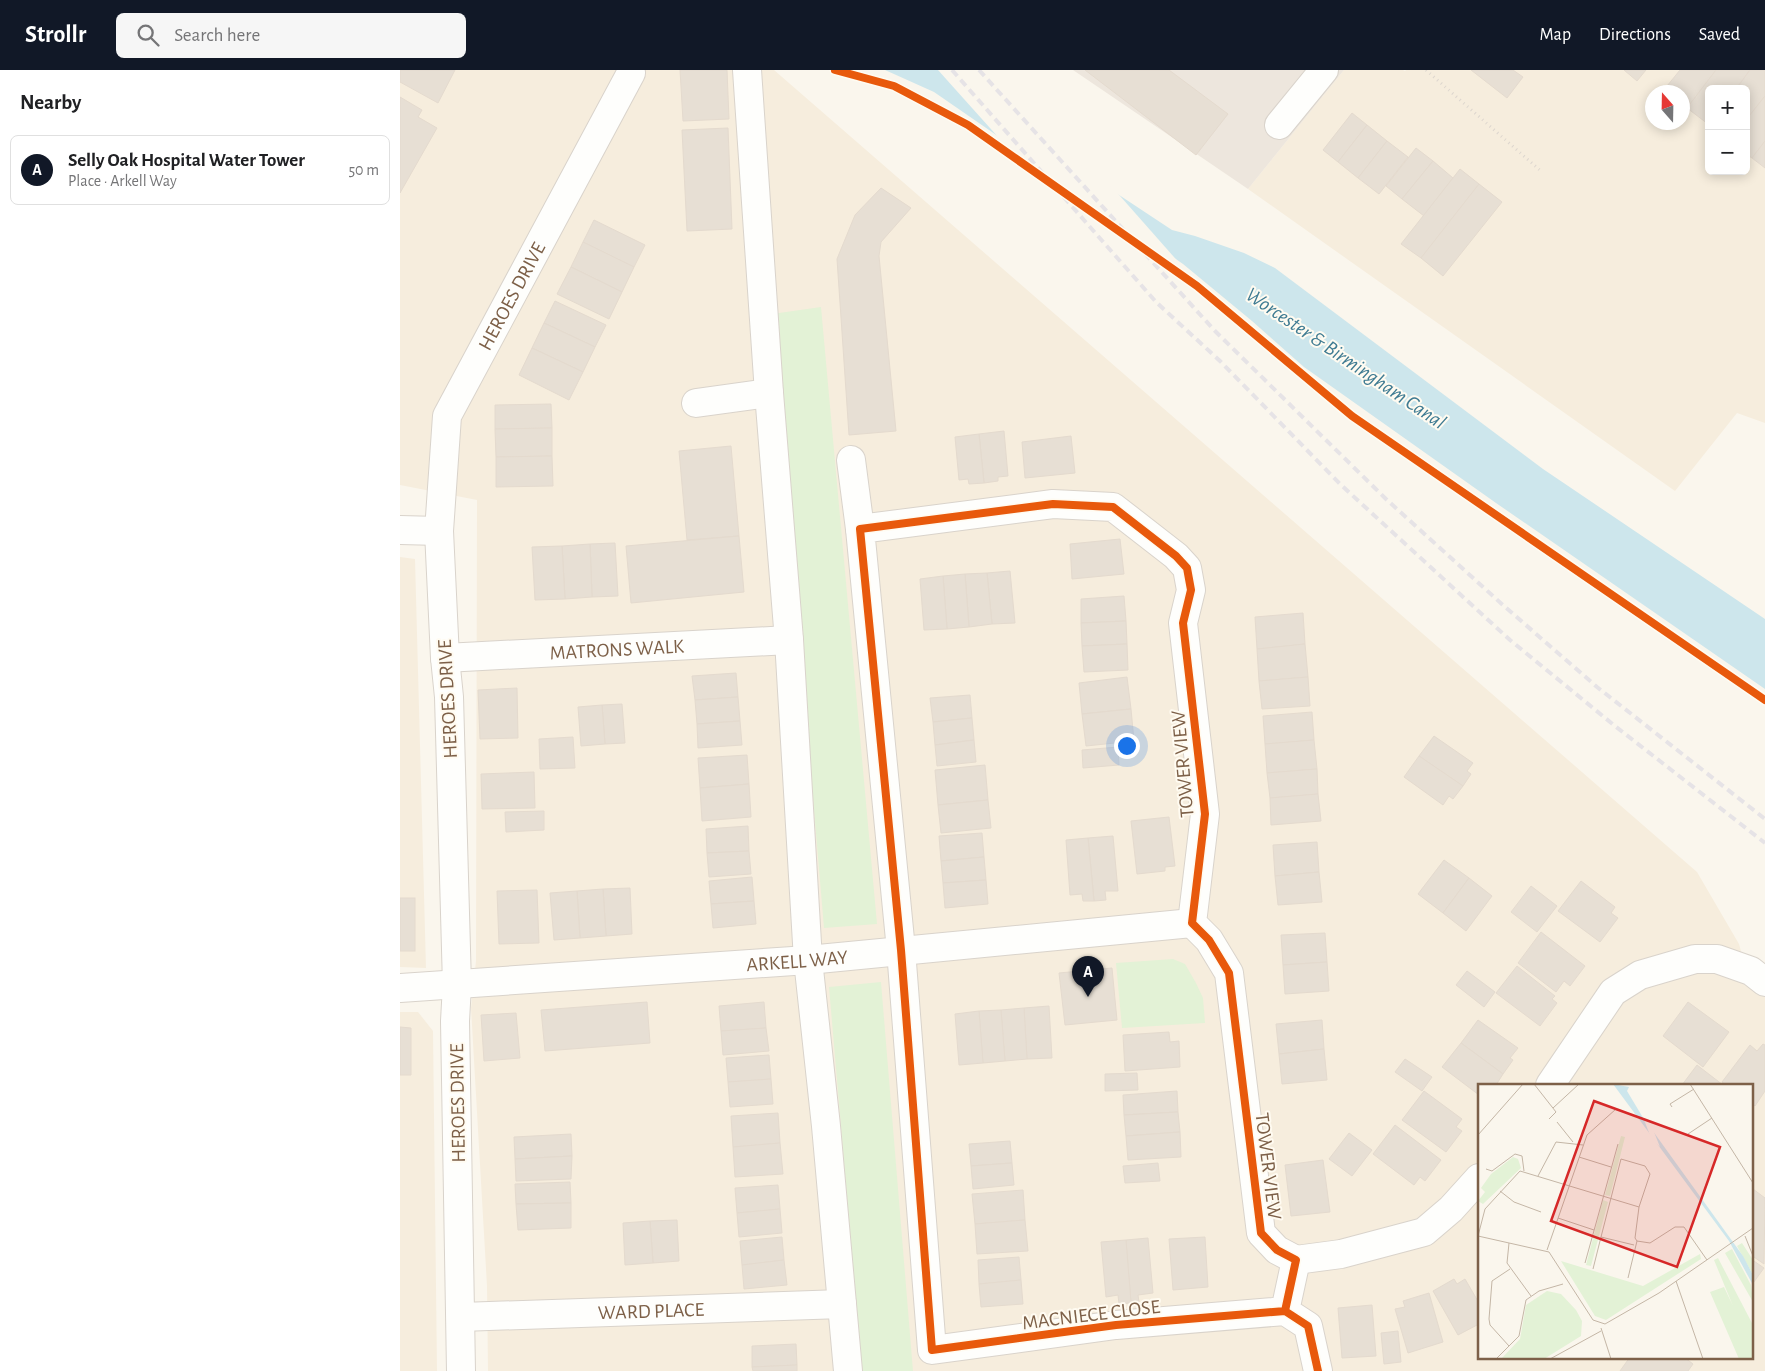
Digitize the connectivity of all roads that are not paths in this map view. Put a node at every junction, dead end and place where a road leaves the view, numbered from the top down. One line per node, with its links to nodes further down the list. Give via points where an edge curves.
1 (747, 70): 5 (street)
2 (1324, 70): 4 (street)
3 (631, 72): 10 (street, HEROES DRIVE, via 447,416)
4 (1280, 125)
5 (769, 393): 6 (street); 11 (street)
6 (696, 403)
7 (851, 460): 8 (street, MACNIECE CLOSE)
8 (860, 529): 13 (street, TOWER VIEW, via 1053,504 1113,507 1187,568 1191,590 1183,623 1205,814); 14 (street, MACNIECE CLOSE)
9 (400, 530): 10 (street)
10 (439, 531): 12 (street, HEROES DRIVE)
11 (789, 640): 12 (street, MATRONS WALK); 15 (street)
12 (445, 658): 17 (street, HEROES DRIVE)
13 (1192, 922): 14 (street, ARKELL WAY); 21 (street, TOWER VIEW, via 1209,940 1229,973 1261,1233 1277,1250)
14 (901, 950): 15 (street, ARKELL WAY); 25 (street, MACNIECE CLOSE)
15 (808, 960): 17 (street, ARKELL WAY); 22 (street)
16 (1765, 982): 19 (street, via 1751,971 1717,959 1695,959 1640,975 1613,992)
17 (457, 985): 18 (street, ARKELL WAY); 24 (street, HEROES DRIVE)
18 (400, 988)
19 (1551, 1084)
20 (1478, 1179): 21 (street, via 1451,1210 1424,1232 1341,1254)
21 (1296, 1260): 23 (street)
22 (842, 1304): 24 (street, WARD PLACE); 27 (street)
23 (1285, 1311): 25 (street, MACNIECE CLOSE, via 1116,1326); 28 (street, via 1308,1326)
24 (461, 1317): 26 (street, HEROES DRIVE)
25 (933, 1360)
26 (462, 1371)
27 (848, 1371)
28 (1318, 1371)

